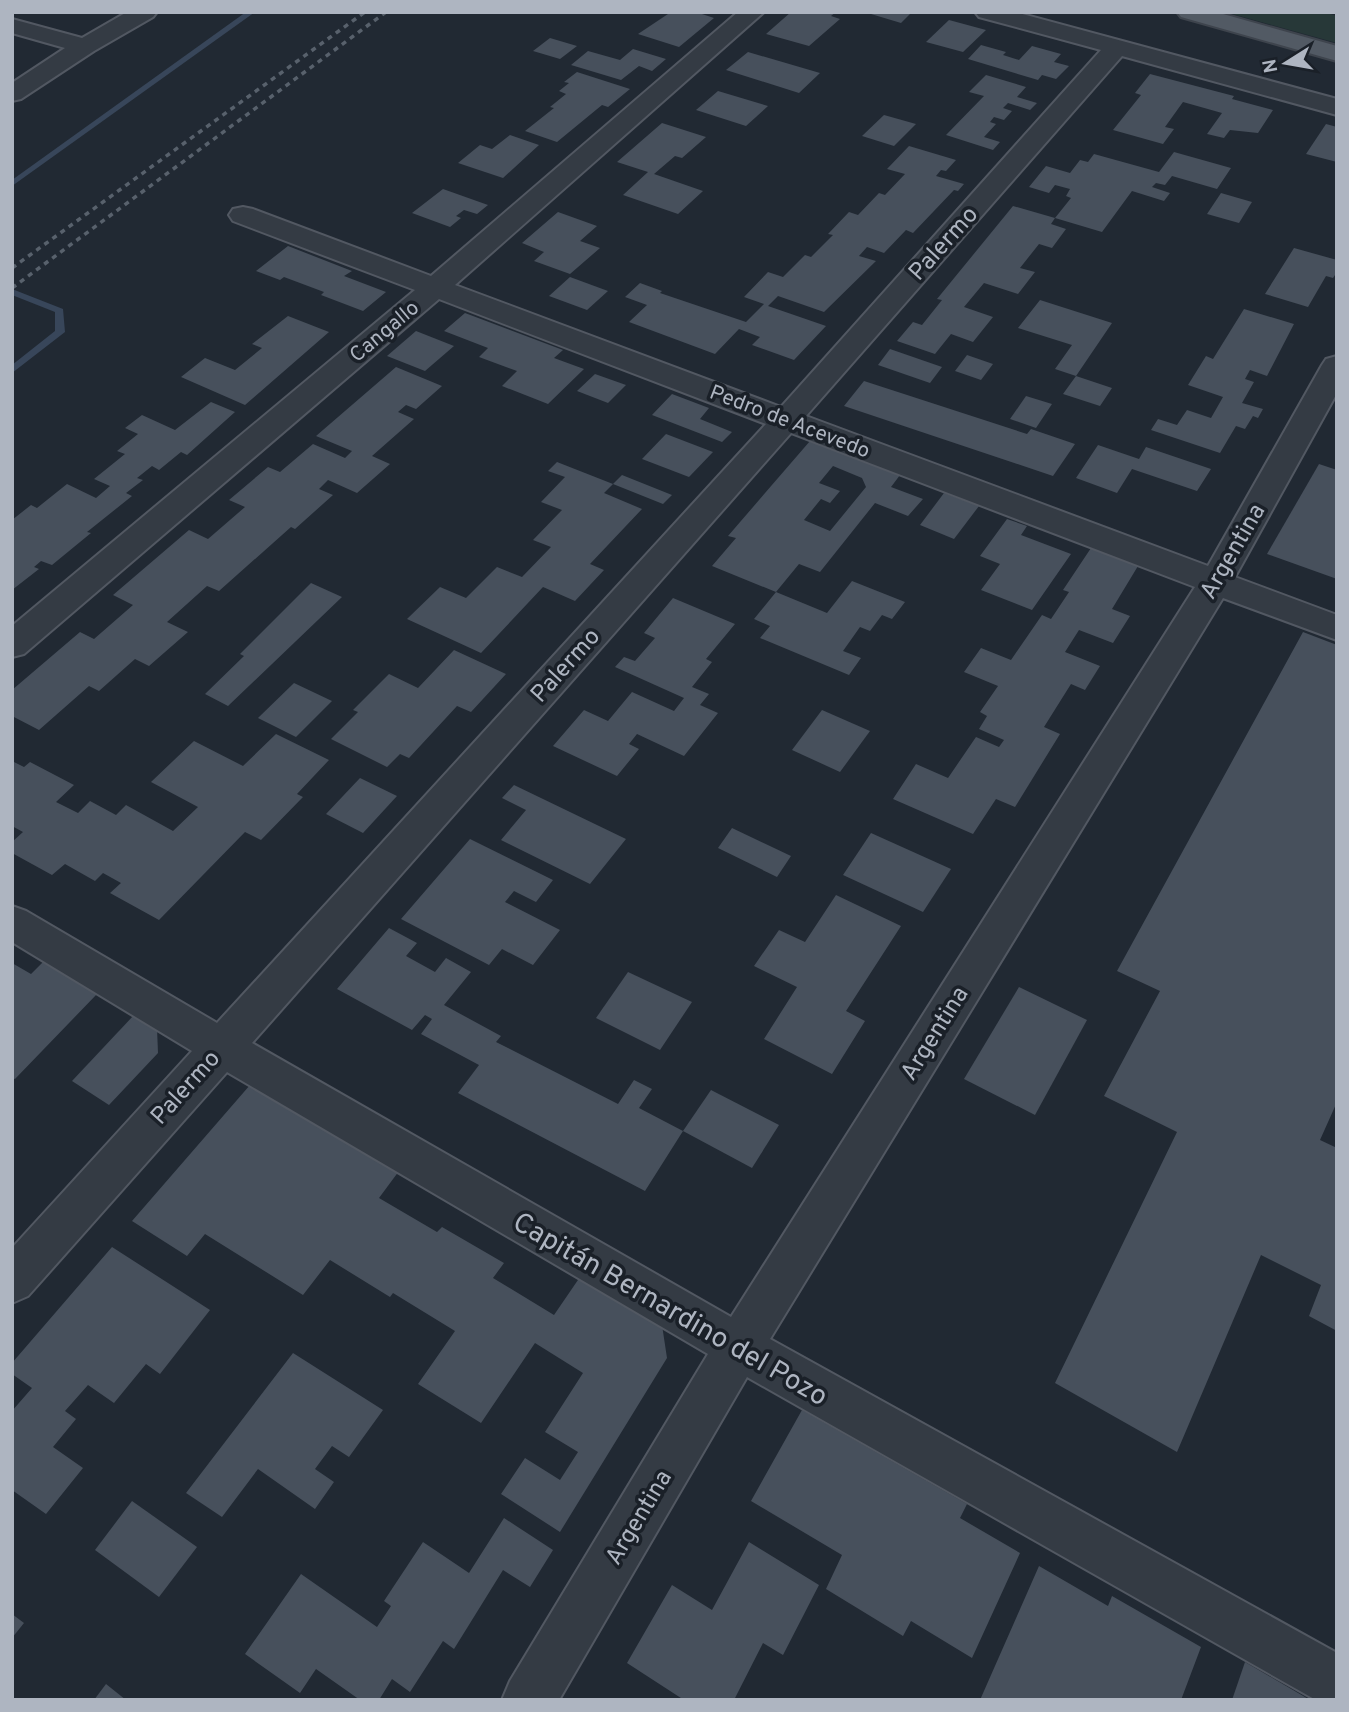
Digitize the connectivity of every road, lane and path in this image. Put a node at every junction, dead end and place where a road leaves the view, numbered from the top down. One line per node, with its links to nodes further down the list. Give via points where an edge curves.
1 (145, 12): 6 (street)
2 (752, 12): 12 (street, Cangallo)
3 (987, 12): 7 (street)
4 (1189, 12): 8 (main road)
5 (12, 26): 6 (street)
6 (85, 46): 9 (street)
7 (1116, 48): 10 (street); 14 (street, Palermo)
8 (1337, 54)
9 (12, 94)
10 (1337, 107)
11 (243, 215): 12 (street, Pedro de Acevedo)
12 (437, 286): 14 (street, Pedro de Acevedo); 17 (street, Cangallo)
13 (1337, 365): 15 (street, Argentina)
14 (787, 419): 15 (street, Pedro de Acevedo); 19 (street, Palermo)
15 (1215, 583): 16 (street, Pedro de Acevedo); 21 (street, Argentina)
16 (1337, 628)
17 (12, 645)
18 (12, 922): 19 (street, Capitán Bernardino del Pozo)
19 (220, 1048): 20 (street, Palermo); 21 (street, Capitán Bernardino del Pozo)
20 (12, 1281)
21 (738, 1348): 22 (street, Capitán Bernardino del Pozo); 23 (street, Argentina)
22 (1337, 1682)
23 (529, 1700)

